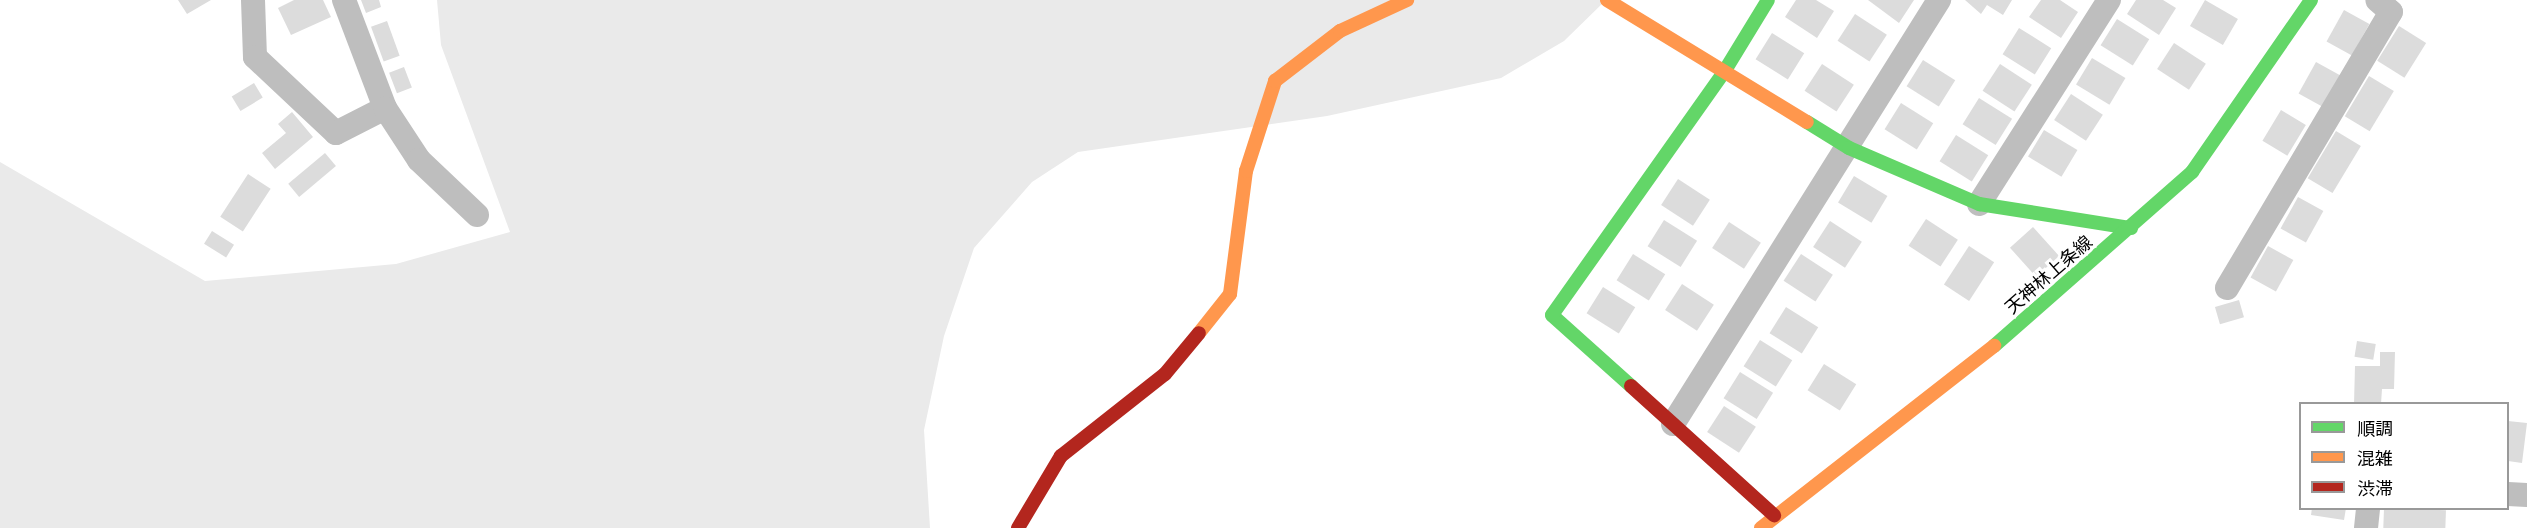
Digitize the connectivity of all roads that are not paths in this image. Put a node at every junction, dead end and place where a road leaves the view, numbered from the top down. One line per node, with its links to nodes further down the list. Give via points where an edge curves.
1 (253, 0): 11 (street, via 255,57 336,133)
2 (344, 0): 11 (street)
3 (1407, 0): 22 (street, via 1340,31 1275,81 1246,171 1230,294 1166,374 1061,456)
4 (1607, 0): 10 (street)
5 (1768, 0): 10 (street)
6 (1938, 0): 12 (street)
7 (2109, 0): 13 (street)
8 (2311, 0): 15 (street, 天神林上条線, via 2192,172)
9 (2377, 0): 16 (street, via 2391,12)
10 (1724, 72): 12 (street); 17 (street, via 1552,315)
11 (385, 108): 14 (street, via 419,160)
12 (1849, 148): 13 (street); 17 (street)
13 (1979, 204): 15 (street)
14 (477, 215)
15 (2131, 228): 21 (street, 天神林上条線, via 2030,318)
16 (2228, 288)
17 (1673, 424): 21 (street)
18 (2509, 494): 19 (street)
19 (2527, 495)
20 (2368, 510): 24 (street)
21 (1774, 515): 23 (street, 天神林上条線)
22 (1018, 528)
23 (1761, 528)
24 (2366, 528)

